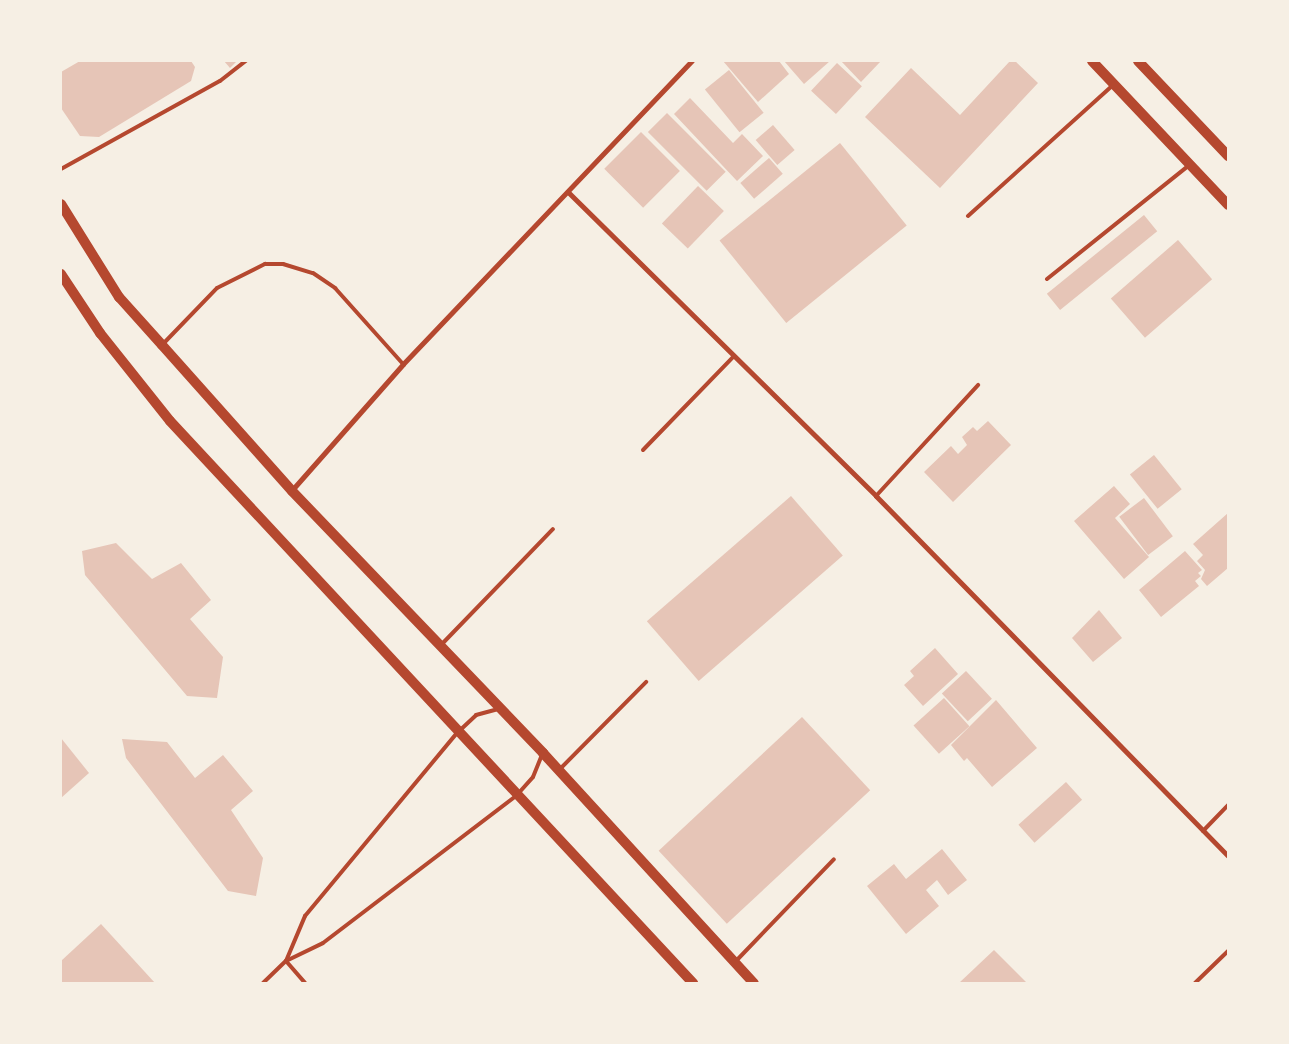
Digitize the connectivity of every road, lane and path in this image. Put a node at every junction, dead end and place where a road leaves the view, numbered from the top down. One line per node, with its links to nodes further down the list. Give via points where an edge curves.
1 (246, 61): 8 (lane, via 220,81)
2 (692, 61): 9 (street)
3 (1092, 61): 5 (main road)
4 (1144, 63): 6 (main road)
5 (1114, 84): 7 (main road); 12 (lane)
6 (1228, 156)
7 (1190, 165): 11 (main road); 14 (lane)
8 (61, 169)
9 (568, 192): 16 (street); 17 (street)
10 (61, 204): 15 (main road, via 119,297)
11 (1228, 205)
12 (968, 216)
13 (61, 274): 26 (main road, via 100,333 170,421)
14 (1047, 279)
15 (162, 345): 17 (lane, via 217,288 265,264 283,264 313,273 335,288); 20 (main road)
16 (734, 356): 19 (lane); 21 (street)
17 (402, 364): 20 (street)
18 (978, 385): 21 (lane)
19 (643, 450)
20 (292, 491): 23 (main road)
21 (876, 496): 31 (street)
22 (553, 529): 23 (lane)
23 (440, 647): 25 (main road)
24 (646, 682): 28 (lane)
25 (499, 709): 26 (lane, via 476,715); 27 (main road)
26 (457, 733): 29 (main road); 35 (lane, via 305,916)
27 (543, 753): 28 (main road); 29 (lane, via 533,777)
28 (559, 770): 36 (main road)
29 (516, 796): 35 (lane, via 323,943); 39 (main road)
30 (1228, 805): 31 (lane)
31 (1203, 831): 32 (street)
32 (1228, 856)
33 (834, 859): 36 (lane)
34 (1228, 951): 41 (lane)
35 (286, 961): 37 (lane); 38 (lane)
36 (735, 962): 40 (main road)
37 (262, 983)
38 (305, 983)
39 (693, 983)
40 (754, 983)
41 (1195, 983)

